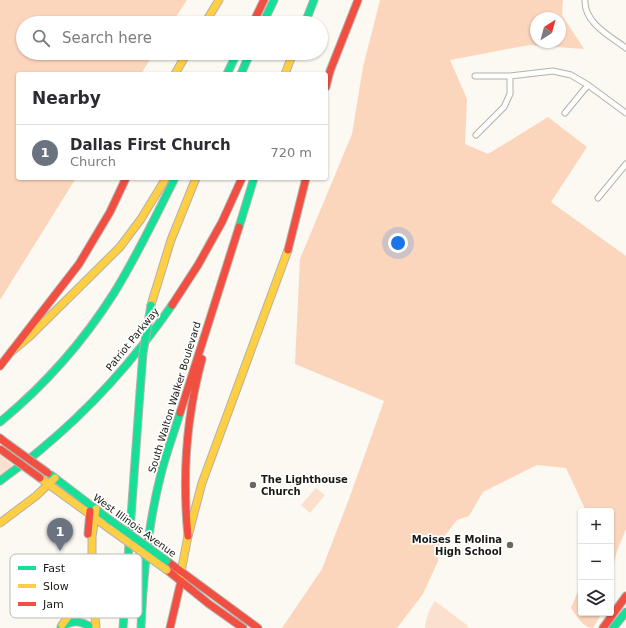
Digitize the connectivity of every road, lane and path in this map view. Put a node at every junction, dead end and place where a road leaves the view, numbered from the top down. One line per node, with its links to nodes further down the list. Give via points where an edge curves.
1 (219, 0): 7 (main road)
2 (264, 0): 8 (main road)
3 (274, 0): 9 (main road)
4 (314, 0): 10 (main road)
5 (358, 0): 22 (main road)
6 (585, 0): 11 (street, via 590,19)
7 (209, 16)
8 (256, 16)
9 (266, 16)
10 (308, 16)
11 (626, 48)
12 (183, 60): 16 (main road)
13 (234, 60): 17 (main road)
14 (247, 60): 18 (main road)
15 (290, 60): 19 (main road)
16 (176, 72)
17 (228, 72)
18 (242, 72)
19 (286, 72)
20 (475, 76): 21 (street)
21 (510, 76): 23 (street, via 553,71 570,75); 26 (street, via 510,94 504,107)
22 (328, 79)
23 (588, 85): 24 (street); 25 (street)
24 (565, 113)
25 (626, 113)
26 (476, 134)
27 (626, 164): 35 (street)
28 (125, 180): 37 (main road, via 110,212 79,264)
29 (165, 180): 37 (main road, via 120,247)
30 (174, 180): 39 (main road, via 129,267 96,319 36,390)
31 (195, 180): 53 (main road, South Walton Walker Boulevard, bridge, via 165,255 143,353)
32 (241, 180): 43 (main road, Patriot Parkway, via 197,265 136,353 49,443)
33 (253, 180): 36 (main road, South Walton Walker Boulevard)
34 (306, 180): 50 (main road, via 288,252 202,483)
35 (598, 198)
36 (224, 271): 50 (main road, via 220,300 200,366 190,419 185,465 185,514); 59 (main road, South Walton Walker Boulevard, via 155,495 148,538)
37 (11, 352): 38 (main road)
38 (0, 366)
39 (0, 422)
40 (0, 438): 42 (main road, West Illinois Avenue, bridge)
41 (0, 449): 44 (main road, West Illinois Avenue, bridge)
42 (55, 478): 44 (main road); 45 (main road, West Illinois Avenue)
43 (0, 481)
44 (49, 485): 46 (main road, West Illinois Avenue); 47 (main road)
45 (93, 507): 46 (main road); 54 (main road, West Illinois Avenue, bridge)
46 (92, 516): 48 (main road, West Illinois Avenue); 49 (main road); 51 (main road)
47 (0, 523)
48 (110, 528): 49 (main road, via 99,527); 55 (main road, West Illinois Avenue, bridge)
49 (92, 536): 52 (main road)
50 (188, 536): 54 (main road)
51 (90, 554)
52 (93, 554)
53 (128, 554)
54 (181, 572): 55 (main road); 57 (main road, West Illinois Avenue)
55 (181, 581): 60 (main road, West Illinois Avenue); 70 (main road)
56 (626, 596): 73 (main road)
57 (234, 610): 60 (main road); 72 (main road, West Illinois Avenue)
58 (626, 612): 74 (main road)
59 (142, 615)
60 (228, 617): 71 (main road, West Illinois Avenue)
61 (67, 618): 65 (main road)
62 (95, 618): 67 (main road)
63 (124, 618): 68 (main road, South Walton Walker Boulevard, bridge)
64 (142, 618): 69 (main road, South Walton Walker Boulevard)
65 (60, 627): 66 (main road, via 73,621 80,621)
66 (92, 628)
67 (96, 628)
68 (123, 628)
69 (141, 628)
70 (170, 628)
71 (243, 628)
72 (258, 628)
73 (602, 628)
74 (613, 628)

